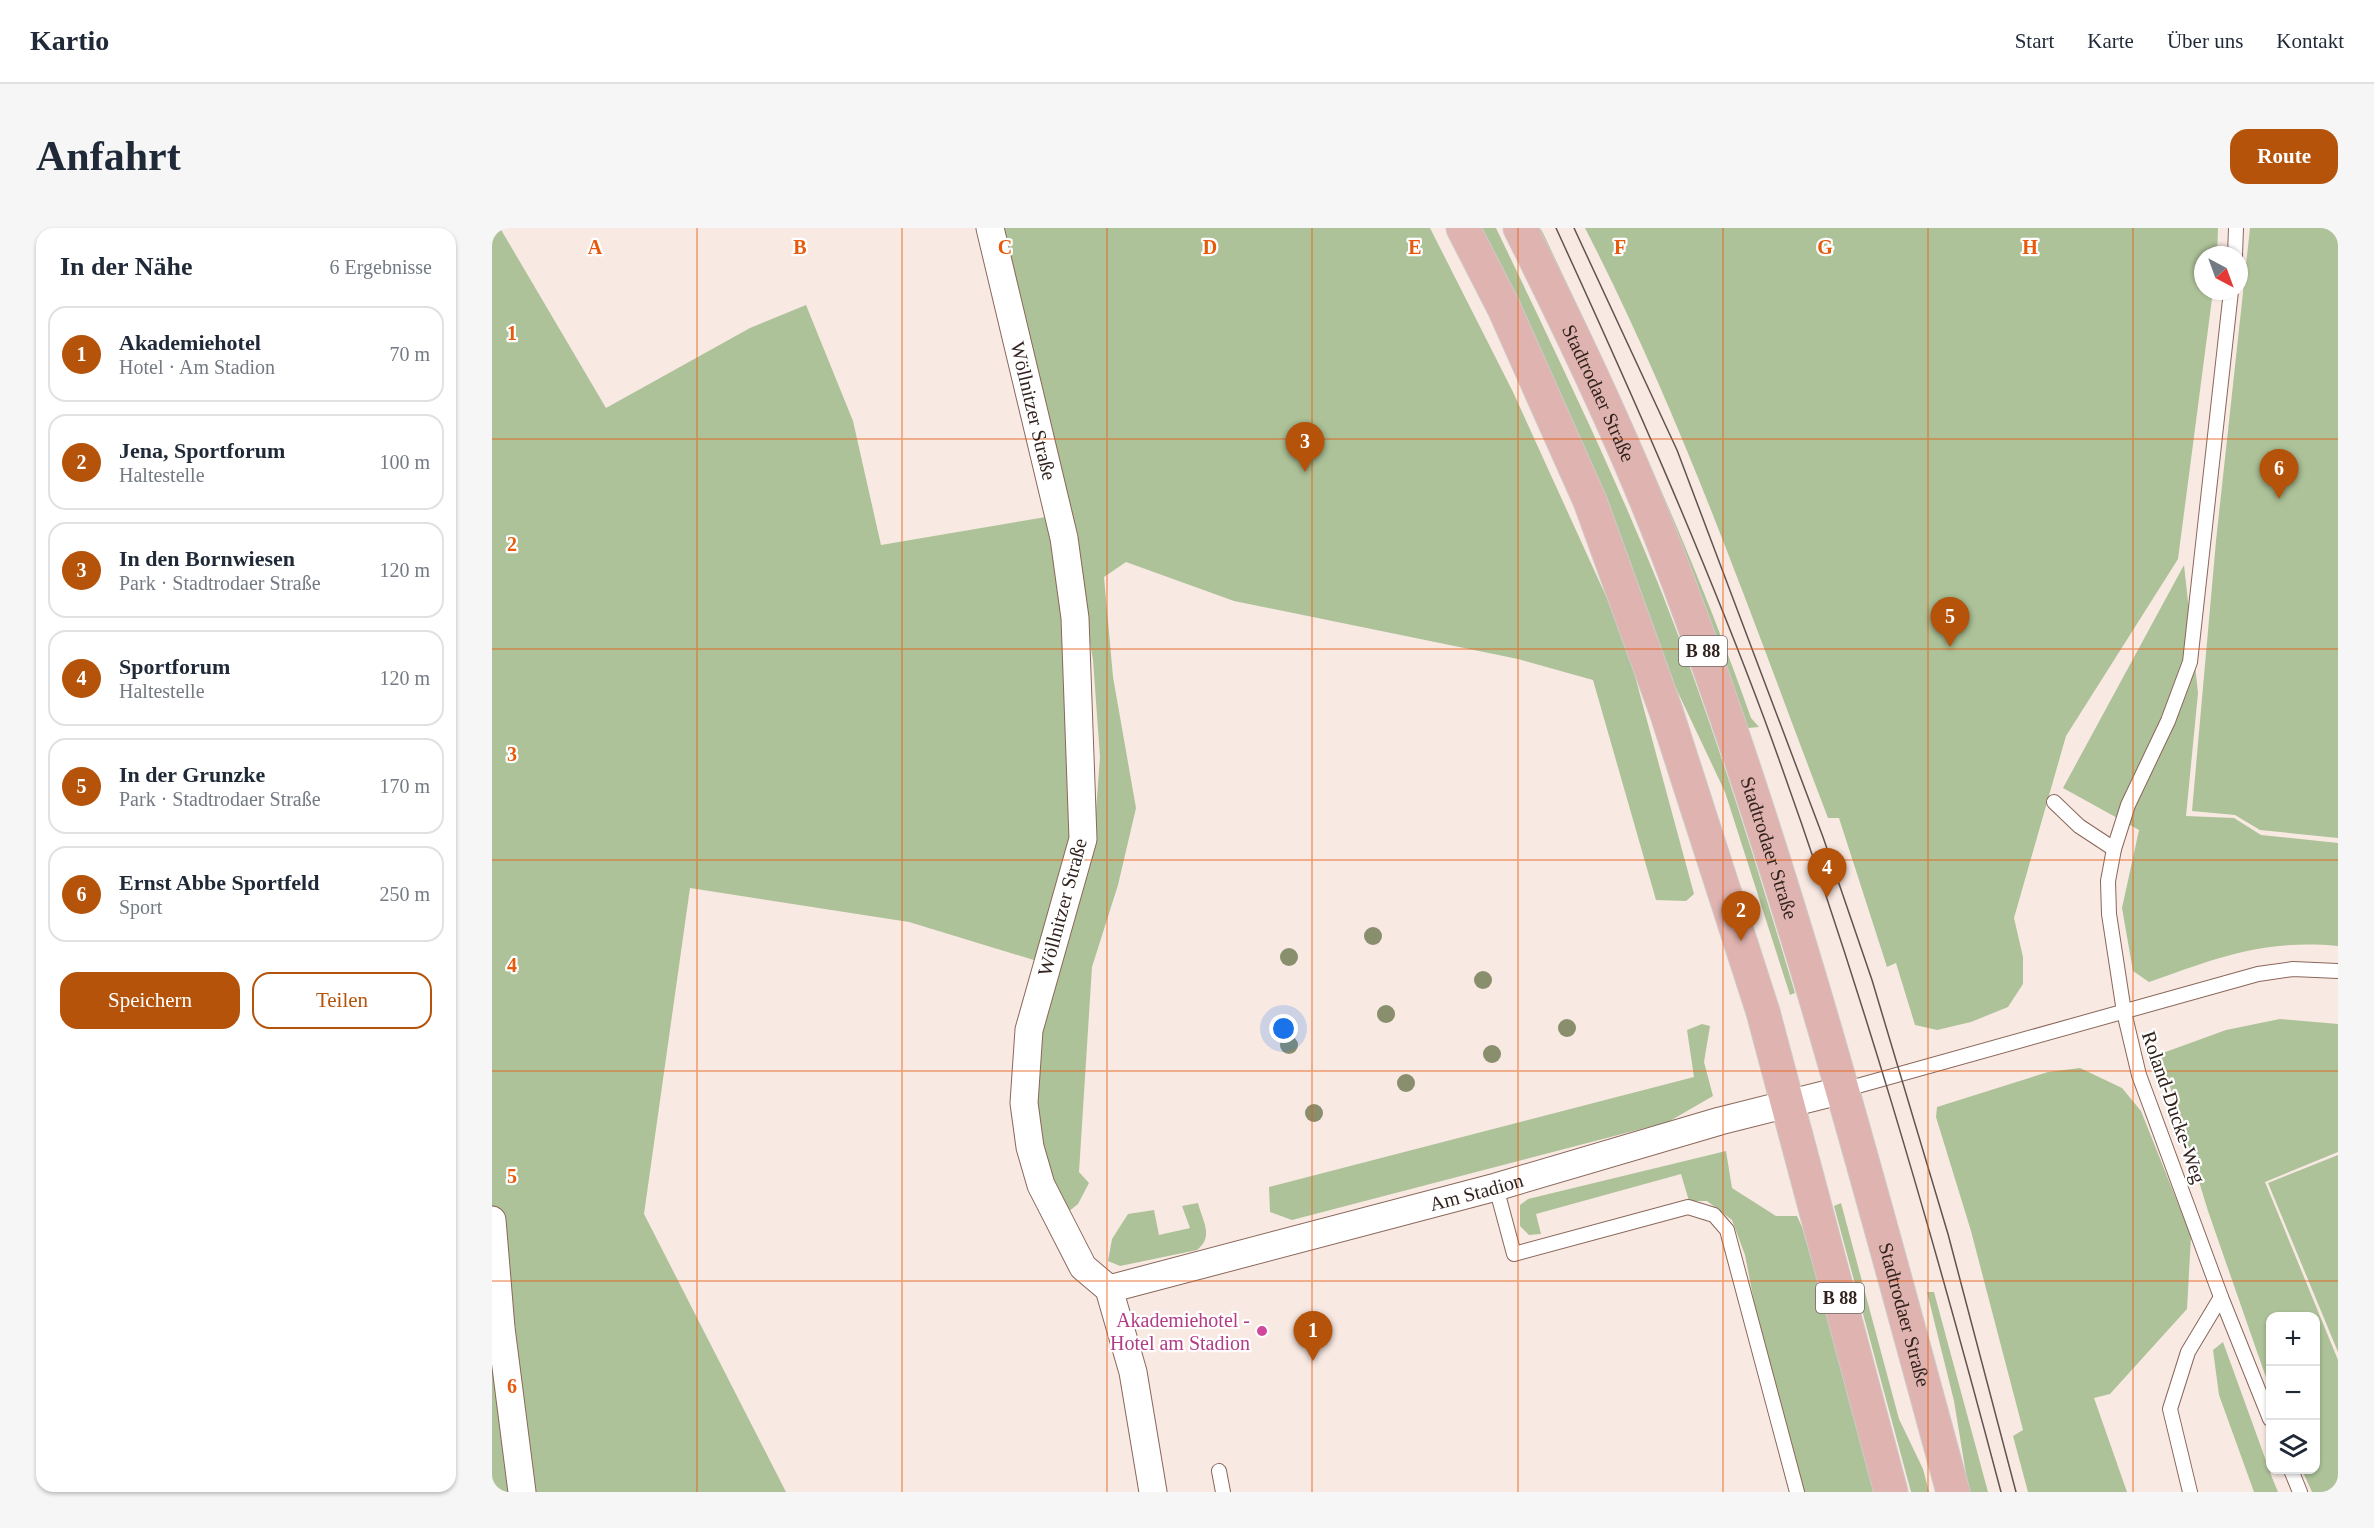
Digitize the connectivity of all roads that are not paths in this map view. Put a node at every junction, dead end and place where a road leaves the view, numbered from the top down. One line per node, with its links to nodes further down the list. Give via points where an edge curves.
1 (990, 228): 15 (street, Wöllnitzer Straße, via 1064,538 1074,618 1083,838 1029,1030 1024,1103 1030,1147 1041,1185 1083,1267)
2 (1462, 228): 12 (main road, B 88, via 1504,308 1590,501 1666,711)
3 (1520, 228): 11 (main road, Stadtrodaer Straße / B 88, via 1616,430 1678,581 1748,776)
4 (2236, 228): 5 (lane)
5 (2235, 246)
6 (2230, 300): 8 (lane, via 2190,662 2169,721 2128,805)
7 (2054, 802): 8 (lane, via 2079,826)
8 (2114, 849): 10 (lane, via 2108,881 2109,914)
9 (2338, 971): 10 (lane, via 2294,969 2258,974)
10 (2124, 1012): 11 (lane, Roland-Ducke-Weg); 16 (lane, Roland-Ducke-Weg, via 2139,1076)
11 (1843, 1090): 12 (street, Am Stadion); 25 (main road, Stadtrodaer Straße / B 88)
12 (1790, 1103): 13 (street, Am Stadion); 24 (main road, B 88)
13 (1496, 1186): 15 (street, Am Stadion); 23 (lane, via 1514,1254 1688,1207 1714,1215 1727,1230)
14 (492, 1220): 20 (street)
15 (1109, 1289): 21 (street, via 1133,1372)
16 (2221, 1297): 17 (lane, Roland-Ducke-Weg); 26 (lane, via 2188,1353 2170,1409)
17 (2266, 1407)
18 (1219, 1471): 22 (lane)
19 (2293, 1474): 27 (lane)
20 (522, 1492)
21 (1153, 1492)
22 (1223, 1492)
23 (1797, 1492)
24 (1891, 1492)
25 (1953, 1492)
26 (2190, 1492)
27 (2300, 1492)

